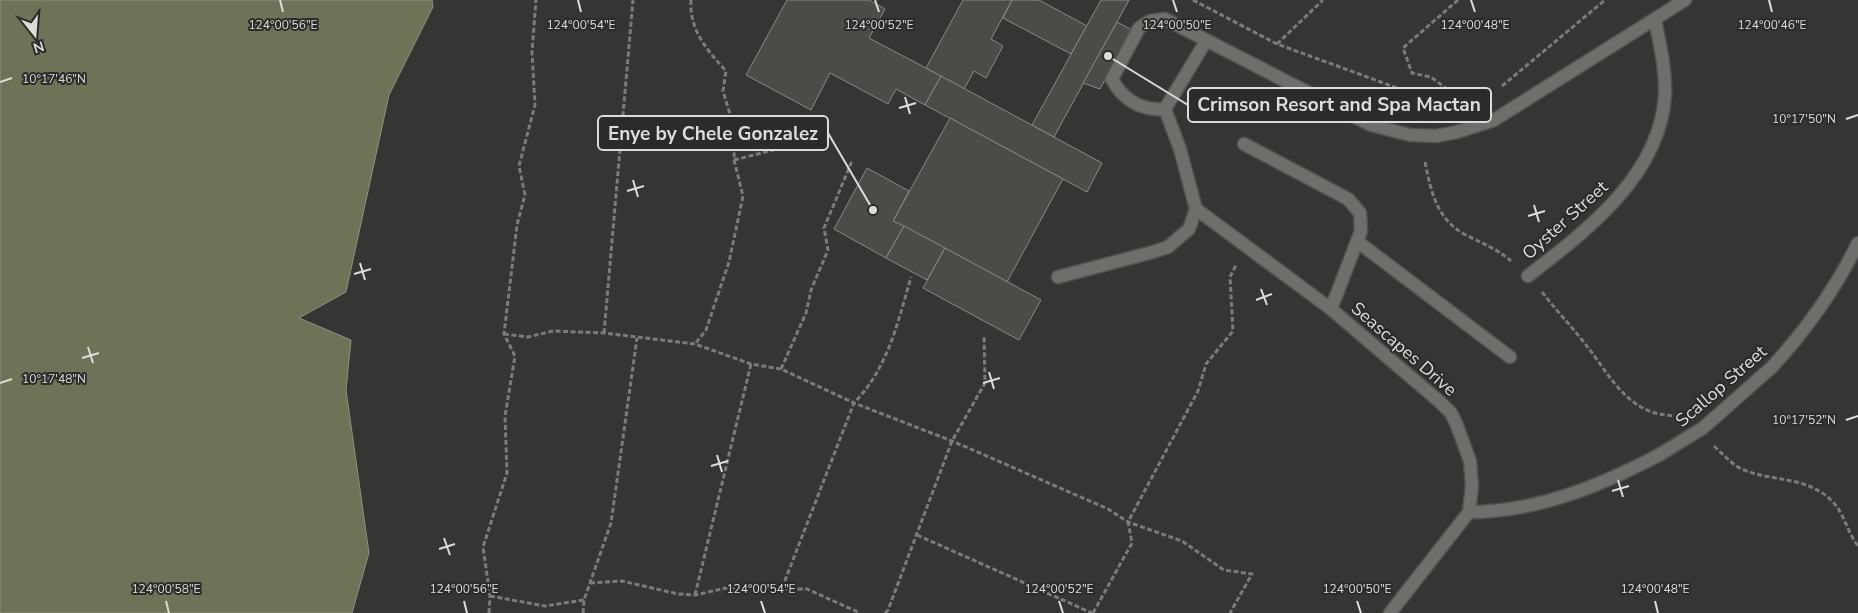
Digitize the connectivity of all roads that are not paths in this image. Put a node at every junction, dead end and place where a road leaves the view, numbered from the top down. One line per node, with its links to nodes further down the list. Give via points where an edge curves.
1 (1685, 0): 2 (street)
2 (1655, 20): 3 (street, via 1494,120 1436,136 1410,135 1371,125); 9 (street, Oyster Street, via 1665,97 1654,142 1626,187 1590,225)
3 (1206, 41): 4 (street); 4 (street, via 1165,19 1150,20 1139,28 1112,79 1118,91 1133,103)
4 (1165, 110): 6 (street, via 1180,149)
5 (1244, 144): 7 (street, via 1356,206 1362,222)
6 (1196, 209): 10 (street, via 1189,229 1168,247); 11 (street, Seascapes Drive)
7 (1358, 242): 11 (street); 12 (street)
8 (1858, 243): 13 (street, Scallop Street, bridge, via 1817,315 1772,367 1703,428 1659,455 1595,486 1501,511)
9 (1528, 276)
10 (1058, 277)
11 (1331, 309): 13 (street, Seascapes Drive, via 1451,413 1470,461)
12 (1510, 358)
13 (1469, 512): 14 (street)
14 (1390, 613)

